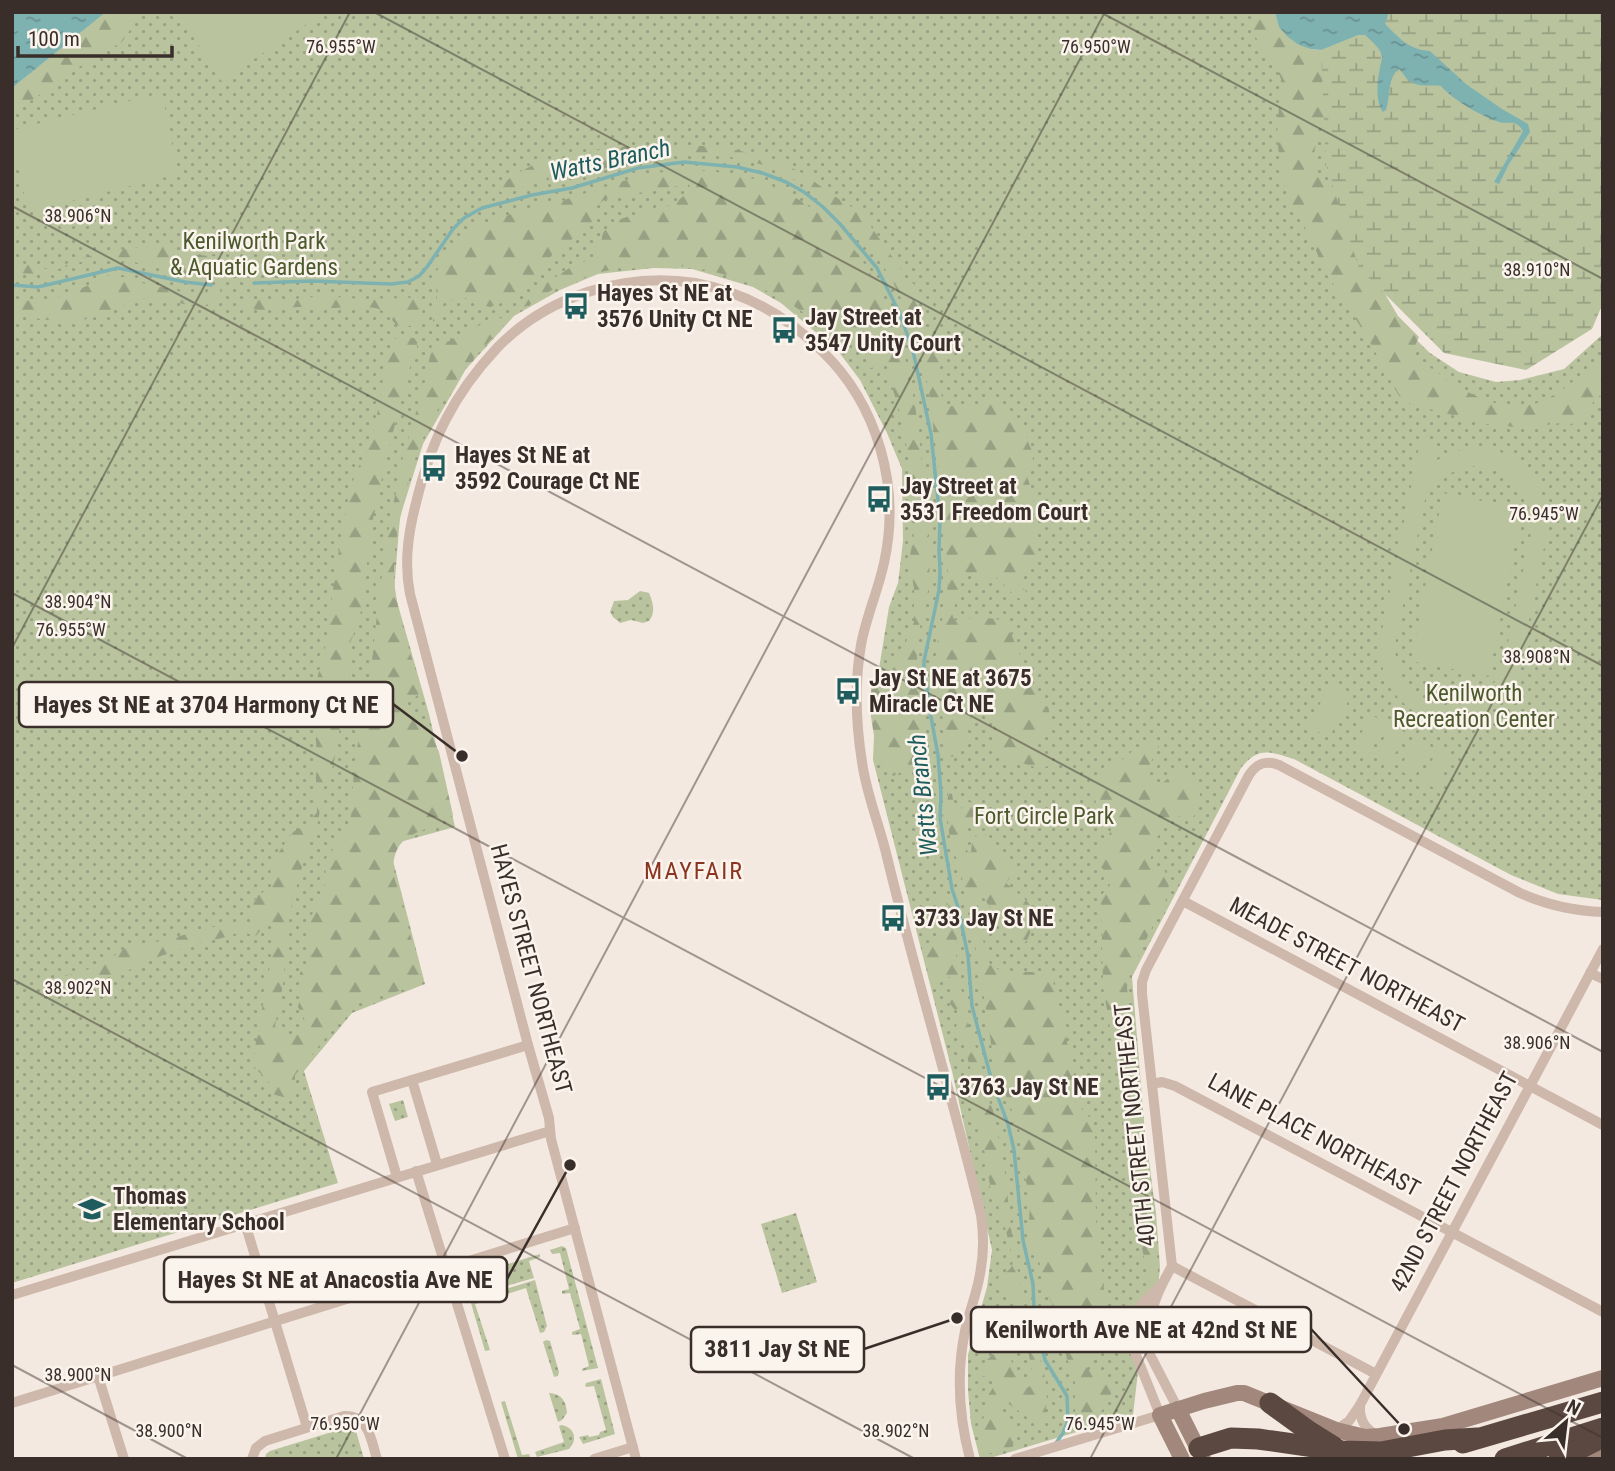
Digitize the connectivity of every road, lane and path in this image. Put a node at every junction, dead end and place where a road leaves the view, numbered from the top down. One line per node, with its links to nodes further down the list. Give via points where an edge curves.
1 (1183, 901): 2 (street, 40TH STREET NORTHEAST, via 1255,766 1265,762 1510,889 1553,906); 8 (street, 40TH STREET NORTHEAST, via 1142,982); 9 (street, MEADE STREET NORTHEAST)
2 (1603, 912)
3 (1603, 949): 4 (street, 42ND STREET NORTHEAST)
4 (1590, 973): 5 (street); 9 (street, 42ND STREET NORTHEAST)
5 (1603, 979)
6 (528, 1045): 7 (street); 11 (street, HAYES STREET NORTHEAST); 52 (street, HAYES STREET NORTHEAST, via 410,594 407,548 419,489 436,437 468,383 503,342 540,315 593,290 621,284 664,280 717,288 777,314 829,357 860,400 881,447 889,525 859,661 857,714 870,800 981,1215 982,1263 964,1334 960,1372 961,1414)
7 (412, 1080): 12 (street); 14 (street, via 372,1092)
8 (1152, 1084): 17 (street, LANE PLACE NORTHEAST, via 1169,1083); 18 (street, 40TH STREET NORTHEAST)
9 (1529, 1086): 10 (street, MEADE STREET NORTHEAST); 17 (street, 42ND STREET NORTHEAST)
10 (1603, 1125)
11 (550, 1130): 12 (street); 16 (street, HAYES STREET NORTHEAST)
12 (437, 1164): 13 (street)
13 (416, 1171): 14 (street); 19 (street)
14 (397, 1177): 15 (street)
15 (245, 1223): 21 (street); 24 (street)
16 (575, 1228): 19 (street); 42 (street, HAYES STREET NORTHEAST)
17 (1452, 1232): 22 (street, LANE PLACE NORTHEAST); 27 (street, 42ND STREET NORTHEAST)
18 (1172, 1266): 20 (street, 40TH STREET NORTHEAST); 27 (street)
19 (446, 1268): 24 (street); 49 (street)
20 (1162, 1284): 23 (street, 40TH STREET NORTHEAST); 25 (street, 40TH STREET NORTHEAST)
21 (12, 1295)
22 (1603, 1312)
23 (1135, 1314): 25 (street); 26 (street, via 1125,1318 1118,1334 1124,1344)
24 (276, 1321): 28 (street); 36 (street)
25 (1150, 1321): 26 (street, via 1153,1338)
26 (1140, 1348): 34 (street); 35 (street)
27 (1376, 1374): 33 (street, 42ND STREET NORTHEAST)
28 (98, 1376): 31 (street); 46 (street)
29 (1603, 1378): 39 (main road, via 1443,1426)
30 (1603, 1402): 41 (highway)
31 (12, 1403)
32 (1270, 1403): 34 (main road, via 1237,1393); 38 (main road); 43 (highway)
33 (1360, 1405): 38 (street, 42ND STREET NORTHEAST); 39 (street, via 1362,1421)
34 (1178, 1409): 35 (main road); 45 (main road)
35 (1160, 1415): 45 (main road); 53 (street)
36 (307, 1427): 47 (street, via 265,1441); 48 (street, via 355,1417 368,1429)
37 (1603, 1428): 55 (highway)
38 (1336, 1430): 39 (main road)
39 (1380, 1436)
40 (1603, 1437): 56 (highway)
41 (1476, 1438): 43 (highway, via 1381,1452); 54 (highway)
42 (633, 1447): 50 (street); 51 (street, HAYES STREET NORTHEAST)
43 (1342, 1451): 45 (highway, via 1231,1438)
44 (1603, 1452): 57 (main road)
45 (1189, 1456)
46 (124, 1459)
47 (252, 1459)
48 (377, 1459)
49 (505, 1459)
50 (594, 1459)
51 (636, 1459)
52 (970, 1459)
53 (1015, 1459)
54 (1422, 1459)
55 (1505, 1459)
56 (1559, 1459)
57 (1582, 1459)

